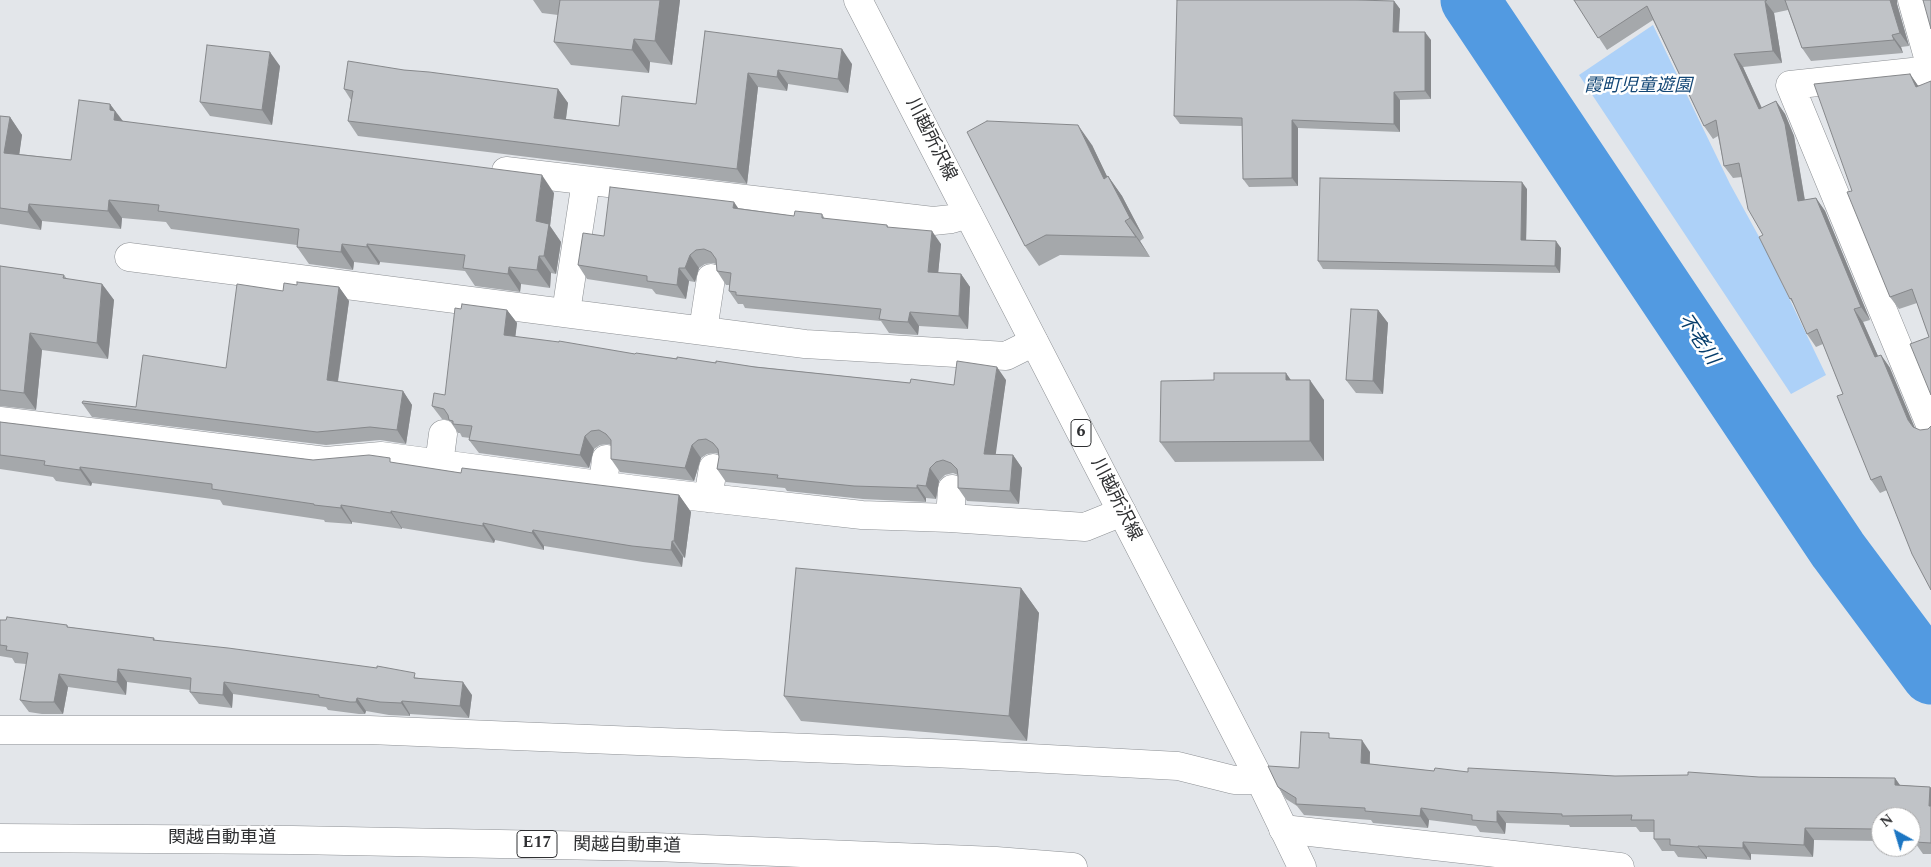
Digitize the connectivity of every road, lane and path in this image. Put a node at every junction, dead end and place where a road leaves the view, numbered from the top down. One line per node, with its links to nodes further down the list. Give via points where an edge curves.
1 (858, 0): 6 (main road, 川越所沢線 / 6)
2 (1912, 0): 3 (main road)
3 (1931, 69): 13 (main road, via 1790,85)
4 (478, 167): 5 (main road)
5 (586, 181): 6 (main road, via 933,221); 9 (main road)
6 (968, 214): 11 (main road, 川越所沢線 / 6)
7 (129, 257): 9 (main road)
8 (711, 278): 10 (main road)
9 (566, 312): 10 (main road)
10 (703, 330): 11 (main road, via 805,344 1006,356)
11 (1034, 342): 19 (main road, 川越所沢線 / 6)
12 (0, 421): 15 (main road, via 326,461 381,456)
13 (1931, 427)
14 (443, 434): 15 (main road)
15 (439, 464): 18 (main road, via 604,472)
16 (713, 468): 18 (main road)
17 (952, 489): 20 (main road)
18 (708, 498): 20 (main road, via 862,515)
19 (1122, 512): 20 (main road, via 1085,527); 22 (main road, 川越所沢線 / 6)
20 (950, 518)
21 (0, 730): 22 (main road, via 379,730 1178,766 1234,780)
22 (1260, 780): 23 (main road, 川越所沢線 / 6)
23 (1283, 829): 26 (main road, 川越所沢線 / 6); 27 (main road)
24 (0, 838): 25 (main road, 関越自動車道 / E17, via 655,847 986,860)
25 (1073, 867)
26 (1302, 867)
27 (1620, 867)

